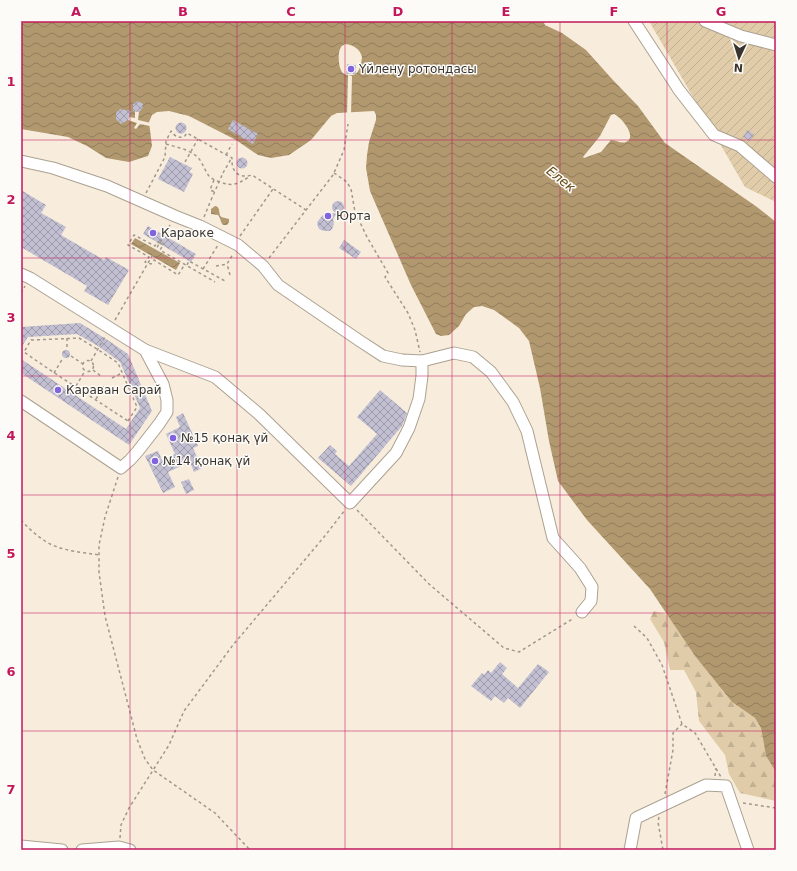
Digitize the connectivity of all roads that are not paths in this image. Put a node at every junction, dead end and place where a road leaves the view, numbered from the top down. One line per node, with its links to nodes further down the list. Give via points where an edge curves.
1 (634, 21): 5 (lane, via 679,90 714,135 740,146)
2 (705, 21): 3 (lane, via 741,36)
3 (776, 45)
4 (21, 161): 8 (lane, via 53,168 107,186 200,226 236,244 263,266 278,284 383,356)
5 (776, 177)
6 (21, 274): 7 (lane)
7 (145, 350): 8 (lane, via 215,377 260,414 350,503 396,453 409,428 419,399); 9 (lane, via 163,384 167,412 138,451 121,468)
8 (422, 361): 10 (lane, via 454,353 473,356 491,372 513,402 527,431 553,538 580,568 592,587 591,601)
9 (21, 401)
10 (582, 612)
11 (21, 846): 12 (lane)
12 (62, 850)
13 (82, 850): 14 (lane, via 119,847)
14 (130, 850)
15 (630, 850): 16 (lane, via 636,818 706,785 726,786)
16 (748, 850)

